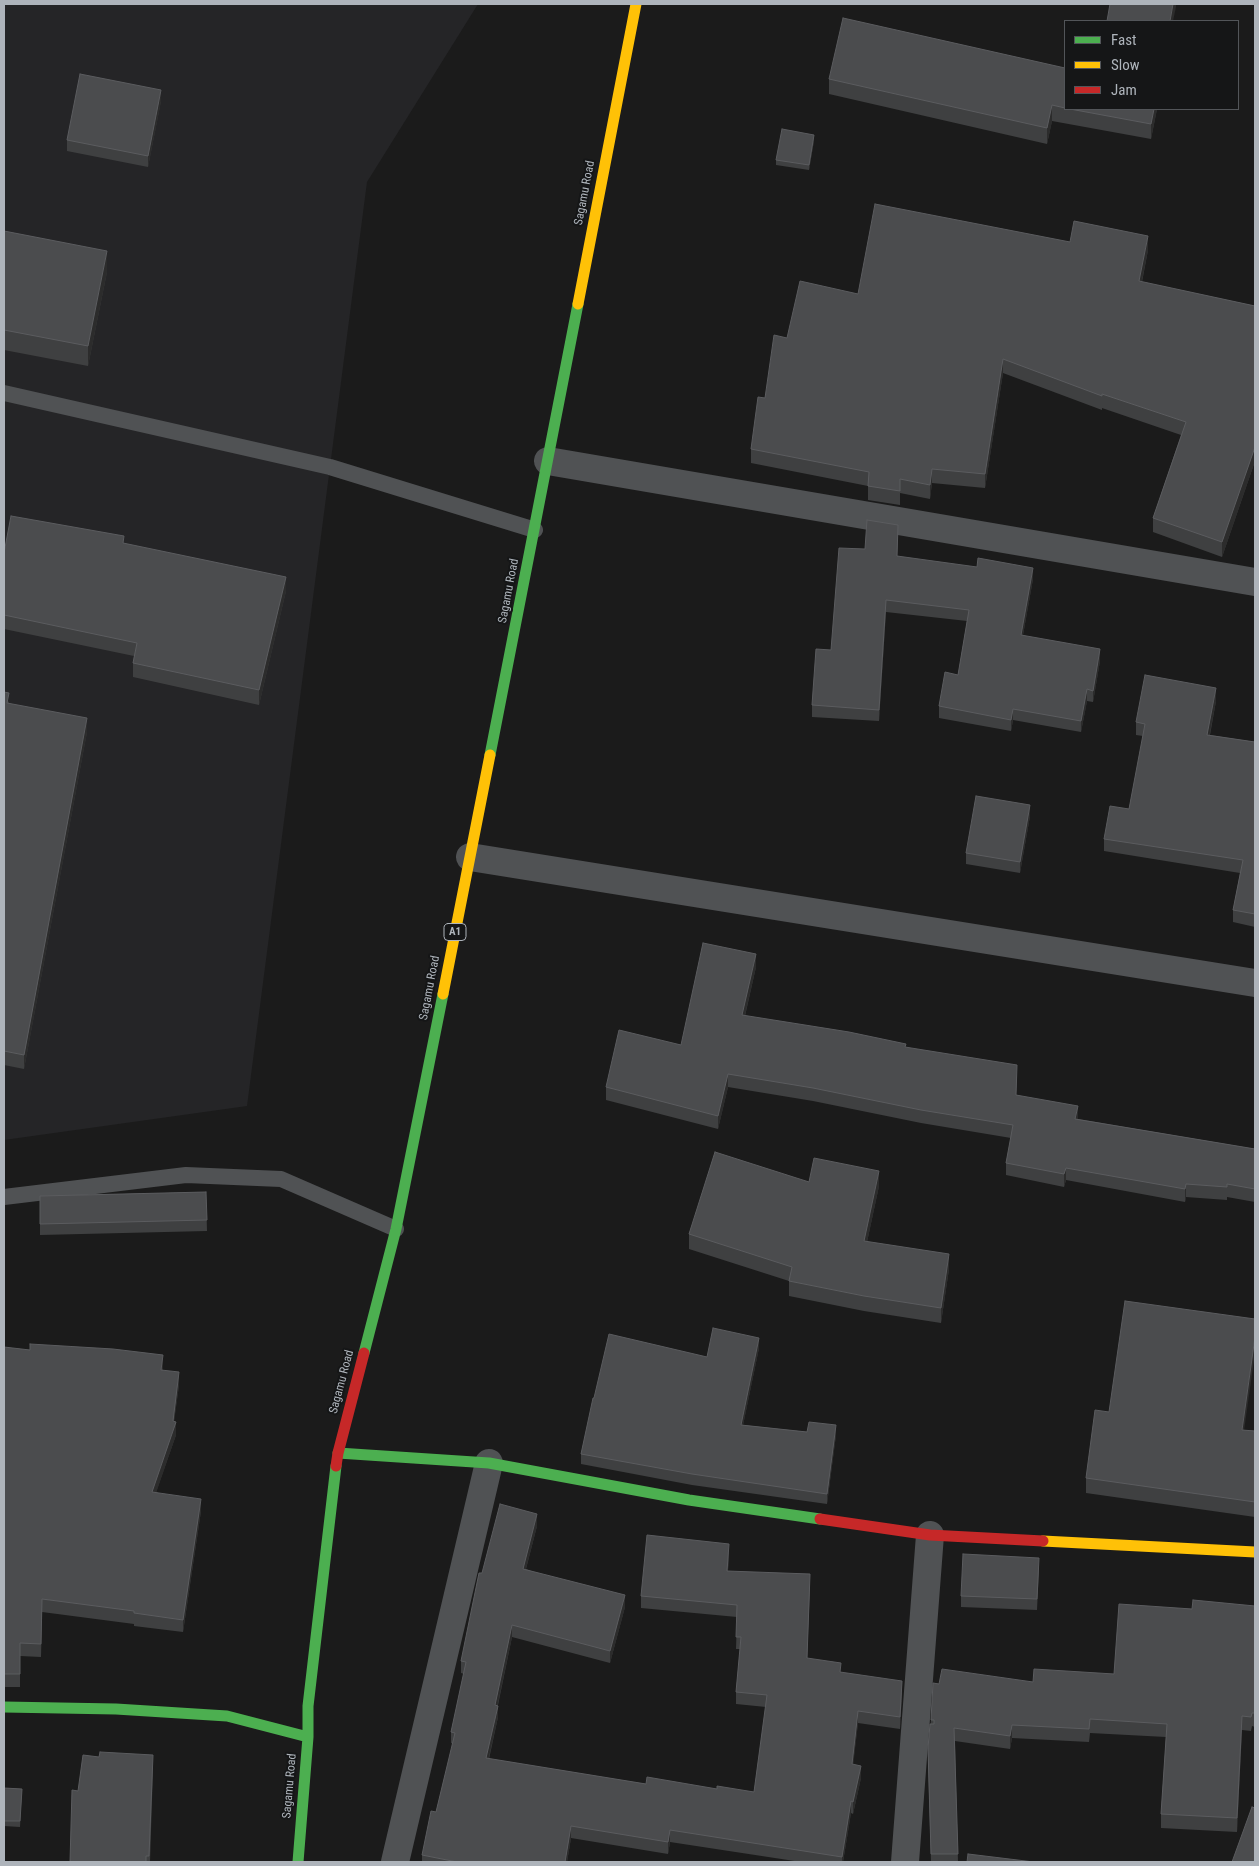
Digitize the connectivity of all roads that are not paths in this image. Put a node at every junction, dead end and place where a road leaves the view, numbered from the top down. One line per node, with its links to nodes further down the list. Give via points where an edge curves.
1 (636, 4): 3 (main road, Sagamu Road / A1)
2 (4, 393): 4 (lane, via 330,467)
3 (548, 461): 4 (main road, Sagamu Road / A1); 5 (street)
4 (535, 530): 6 (main road, Sagamu Road / A1)
5 (1255, 582)
6 (470, 857): 7 (street); 9 (main road, Sagamu Road / A1)
7 (1255, 982)
8 (4, 1197): 9 (lane, via 186,1175 281,1179)
9 (396, 1229): 10 (main road, Sagamu Road / A1)
10 (338, 1453): 11 (main road); 15 (main road, Sagamu Road / A1, via 308,1706)
11 (489, 1463): 12 (main road, via 689,1500); 17 (street)
12 (930, 1535): 13 (main road); 18 (street)
13 (1255, 1552)
14 (4, 1707): 15 (main road, via 116,1709 227,1716)
15 (308, 1737): 16 (main road, Sagamu Road / A1)
16 (298, 1862)
17 (395, 1862)
18 (904, 1862)

